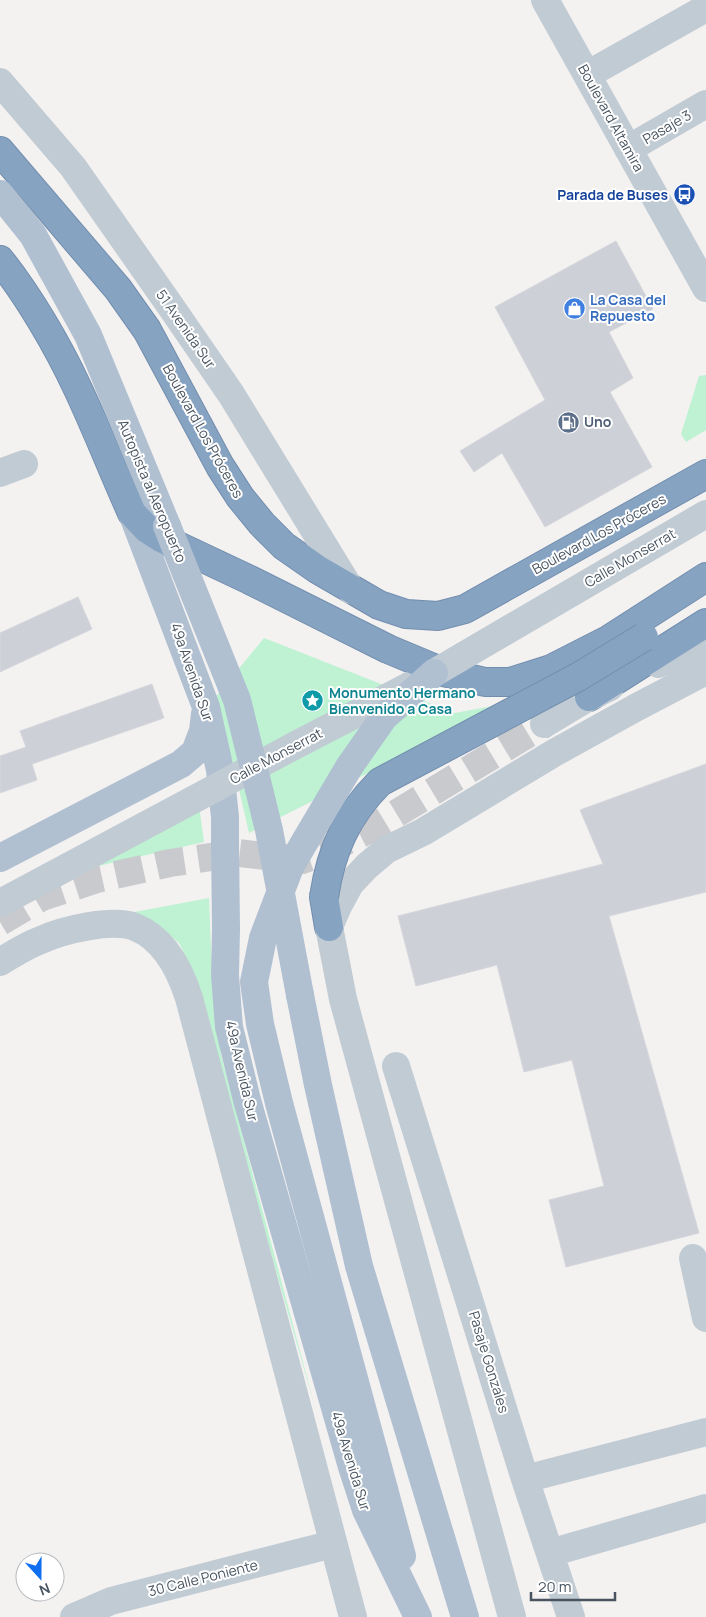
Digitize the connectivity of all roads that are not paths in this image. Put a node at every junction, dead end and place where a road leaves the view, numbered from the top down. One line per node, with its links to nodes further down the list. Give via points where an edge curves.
1 (545, 0): 3 (street, Boulevard Altamira)
2 (706, 8): 3 (street)
3 (587, 75): 6 (street, Boulevard Altamira)
4 (0, 82): 15 (street, 51 Avenida Sur, via 73,167 169,304 231,394)
5 (706, 104): 6 (street, Pasaje 3)
6 (628, 149): 10 (street, Boulevard Altamira)
7 (0, 151): 15 (highway, Boulevard Los Próceres, via 118,289 147,330 240,497 284,546)
8 (0, 194): 39 (main road, Autopista al Aeropuerto, bridge, via 33,235 80,321 168,526 237,700 264,806 318,1085 359,1266)
9 (0, 260): 12 (highway, via 76,385)
10 (702, 272)
11 (706, 474): 15 (highway, Boulevard Los Próceres, via 465,608 438,616 406,614 379,605)
12 (132, 513): 14 (highway, via 147,530 161,538 388,649 442,672 485,682 510,682 551,668 608,640); 22 (main road, 49a Avenida Sur)
13 (706, 514): 20 (street, Calle Monserrat, bridge)
14 (706, 578)
15 (352, 590)
16 (706, 597): 26 (highway, bridge, via 578,677 380,782 362,800 331,861 324,897)
17 (706, 623): 21 (highway)
18 (706, 642): 21 (street)
19 (706, 671): 26 (street, via 620,716 423,832 386,850 350,884)
20 (434, 673): 25 (street, Calle Monserrat, bridge); 36 (main road, bridge, via 384,717 349,767 304,842 290,868 263,938 254,982 278,1103)
21 (589, 697): 23 (street)
22 (206, 707): 24 (main road, via 204,731 195,752 181,764); 36 (main road, 49a Avenida Sur, bridge, via 220,770 225,817 225,975 229,1028 352,1467 366,1510)
23 (544, 724)
24 (0, 858)
25 (0, 902)
26 (329, 927): 40 (street, via 343,999)
27 (0, 962): 34 (street, via 40,940 63,932 117,924 134,926 152,938 176,964 192,1008)
28 (396, 1066): 32 (street, Pasaje Gonzales)
29 (693, 1258): 30 (street)
30 (706, 1318)
31 (706, 1432): 32 (street)
32 (525, 1479): 35 (street, Pasaje Gonzales)
33 (706, 1508): 35 (street)
34 (333, 1544): 37 (street, 30 Calle Poniente, via 111,1601); 38 (street)
35 (550, 1554): 41 (street, Pasaje Gonzales)
36 (417, 1614)
37 (74, 1617)
38 (353, 1617)
39 (465, 1617)
40 (512, 1617)
41 (570, 1617)

